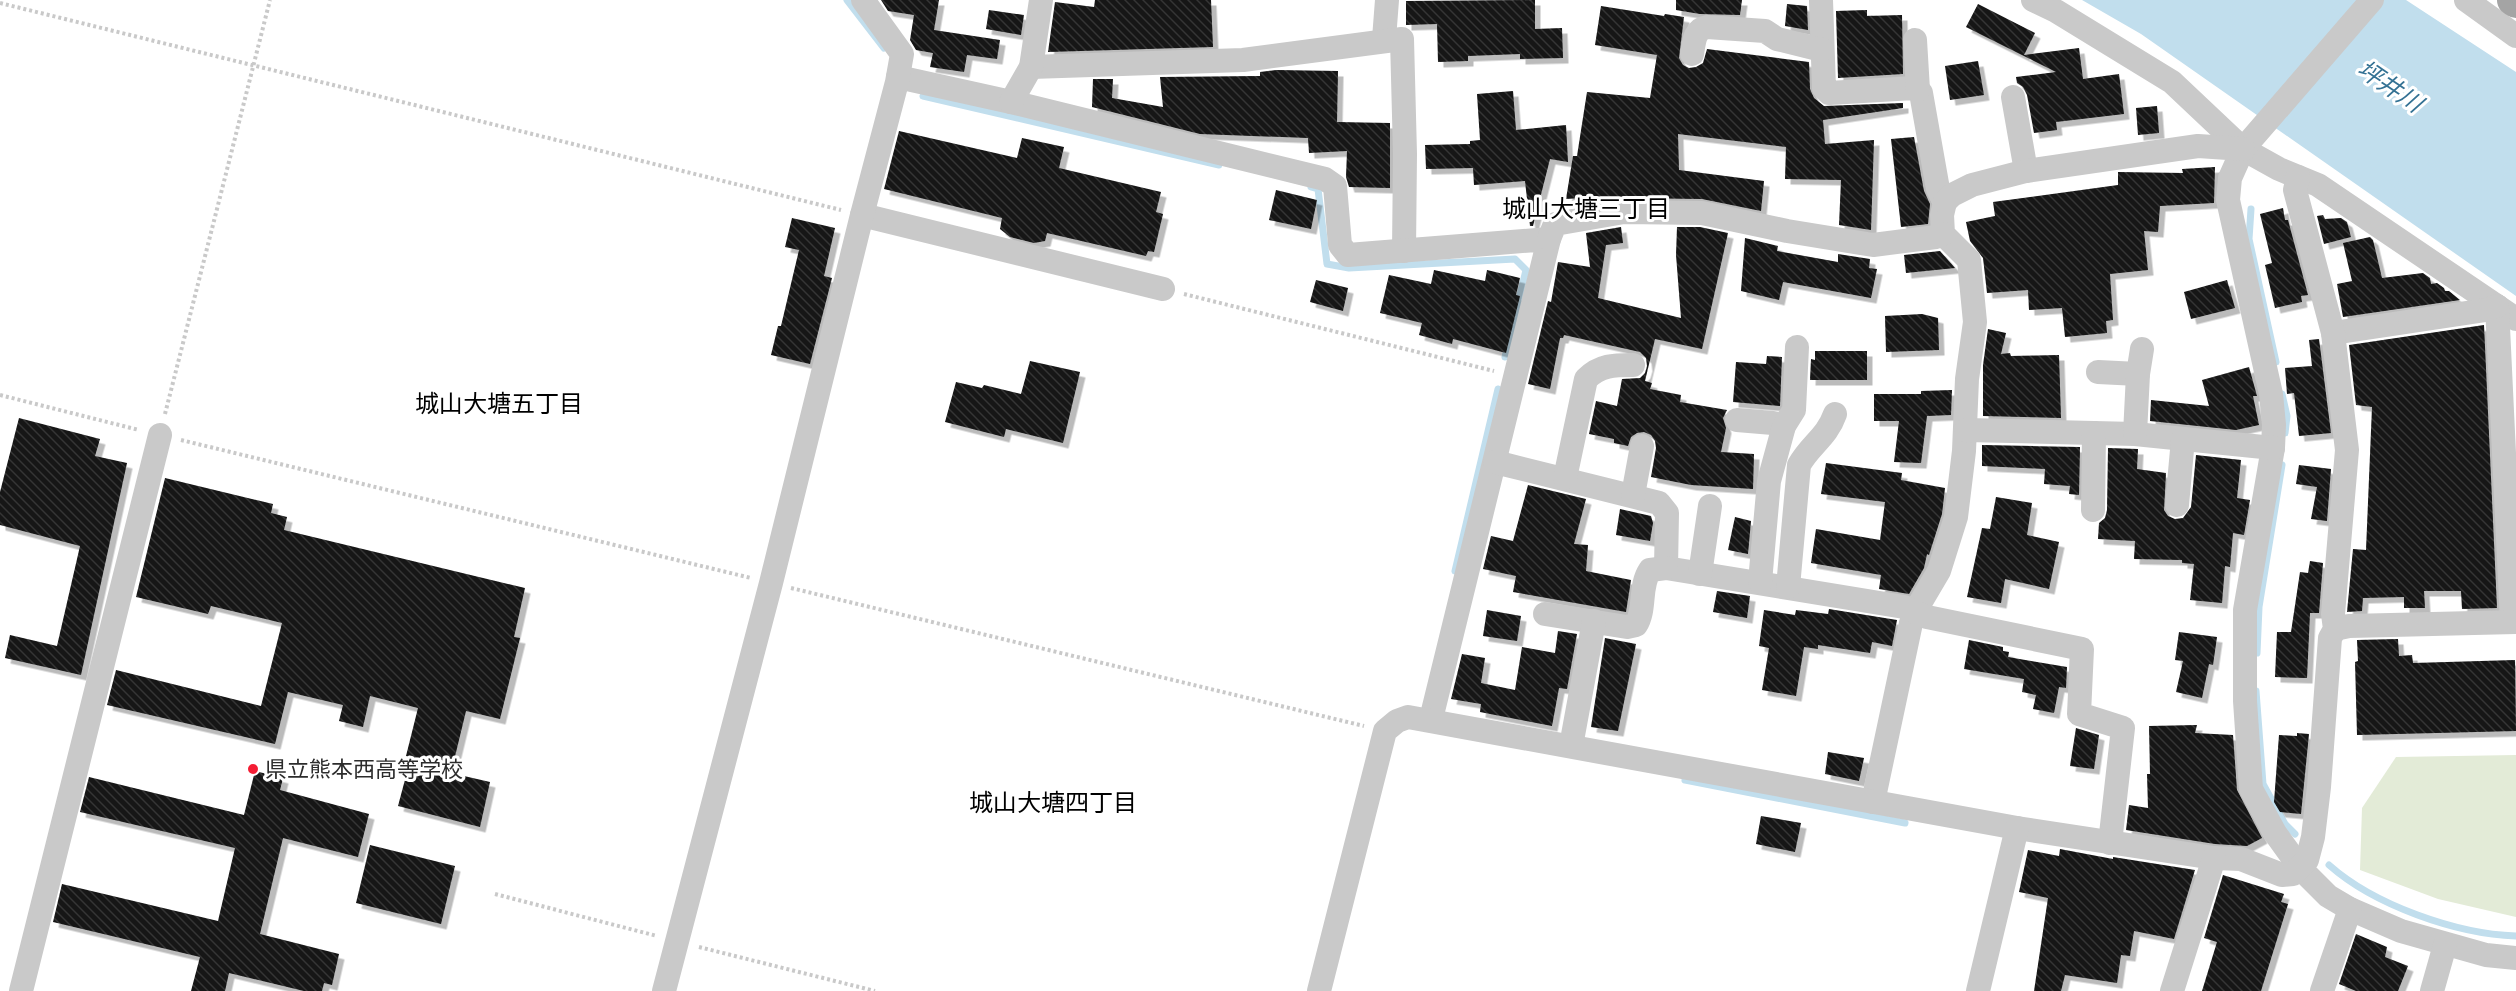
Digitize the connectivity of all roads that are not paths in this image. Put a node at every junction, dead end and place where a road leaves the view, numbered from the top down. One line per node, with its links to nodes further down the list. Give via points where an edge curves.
1 (863, 0): 14 (street, via 902,54)
2 (1041, 0): 13 (street)
3 (1388, 0): 9 (street)
4 (1821, 0): 11 (street)
5 (2033, 0): 18 (street, via 2056,10 2172,82)
6 (2372, 0): 18 (street)
7 (2466, 0): 8 (street)
8 (2516, 36)
9 (1384, 39): 13 (street, via 1243,60); 25 (street, via 1402,39)
10 (1914, 40): 15 (street)
11 (1822, 50): 12 (street, via 1784,42 1765,31 1707,27 1696,32); 15 (street, via 1824,88 1829,93)
12 (1692, 54)
13 (1031, 67): 17 (street)
14 (898, 77): 17 (street); 22 (street)
15 (1918, 90): 21 (street, via 1938,189)
16 (2013, 97): 19 (street)
17 (1011, 102): 25 (street, via 1324,179 1335,186 1340,245 1347,255)
18 (2249, 143): 19 (street, via 2198,146); 20 (street); 43 (street, via 2230,178 2228,200 2271,394)
19 (2026, 171): 21 (street, via 1972,185)
20 (2298, 177): 27 (street, via 2318,185); 28 (street, via 2295,190)
21 (1945, 202): 23 (street)
22 (862, 215): 26 (street); 70 (street)
23 (1943, 234): 24 (street, via 1873,245 1702,213 1624,212 1555,224); 37 (street, via 1969,260 1974,322)
24 (1549, 239): 25 (street); 44 (street)
25 (1404, 251)
26 (1163, 289)
27 (2506, 313): 28 (street, via 2486,310); 57 (street)
28 (2333, 333): 58 (street, via 2347,450 2332,614)
29 (1797, 347): 36 (street, via 1794,410)
30 (2142, 349): 33 (street)
31 (1633, 365): 45 (street, via 1596,369 1586,379)
32 (2098, 372): 33 (street)
33 (2138, 374): 39 (street)
34 (1835, 414): 53 (street, via 1830,427 1799,465)
35 (1737, 420): 36 (street)
36 (1784, 426): 52 (street, via 1769,481)
37 (1966, 430): 38 (street); 54 (street, via 1949,546)
38 (2094, 433): 39 (street); 49 (street)
39 (2135, 434): 41 (street)
40 (160, 435): 69 (street)
41 (2183, 439): 43 (street); 47 (street)
42 (1642, 446): 46 (street)
43 (2273, 448): 65 (street, via 2245,610 2245,701 2251,789)
44 (1495, 462): 45 (street); 59 (street)
45 (1565, 478): 46 (street)
46 (1633, 495): 50 (street, via 1659,503 1667,513)
47 (2177, 505)
48 (1710, 506): 51 (street)
49 (2093, 510)
50 (1666, 568): 51 (street); 56 (street, via 1650,570 1646,576 1636,625)
51 (1700, 574): 52 (street)
52 (1760, 582): 53 (street)
53 (1788, 587): 54 (street)
54 (1916, 610): 61 (street); 63 (street, via 1927,617 2082,649 2079,714 2123,728)
55 (1545, 614): 56 (street)
56 (1594, 621): 60 (street)
57 (2514, 622): 58 (street)
58 (2335, 629): 65 (street, via 2330,638 2313,837)
59 (1431, 719): 60 (street); 71 (street, via 1408,717 1385,732)
60 (1571, 746): 61 (street)
61 (1873, 802): 62 (street)
62 (2017, 828): 63 (street); 72 (street)
63 (2110, 843): 64 (street)
64 (2214, 858): 65 (street, via 2241,859 2282,875); 73 (street)
65 (2301, 869): 66 (street, via 2328,896)
66 (2350, 909): 67 (street, via 2401,932); 74 (street)
67 (2445, 945): 68 (street, via 2486,955); 75 (street)
68 (2516, 957)
69 (21, 991)
70 (664, 991)
71 (1319, 991)
72 (1978, 991)
73 (2172, 991)
74 (2322, 991)
75 (2432, 991)

